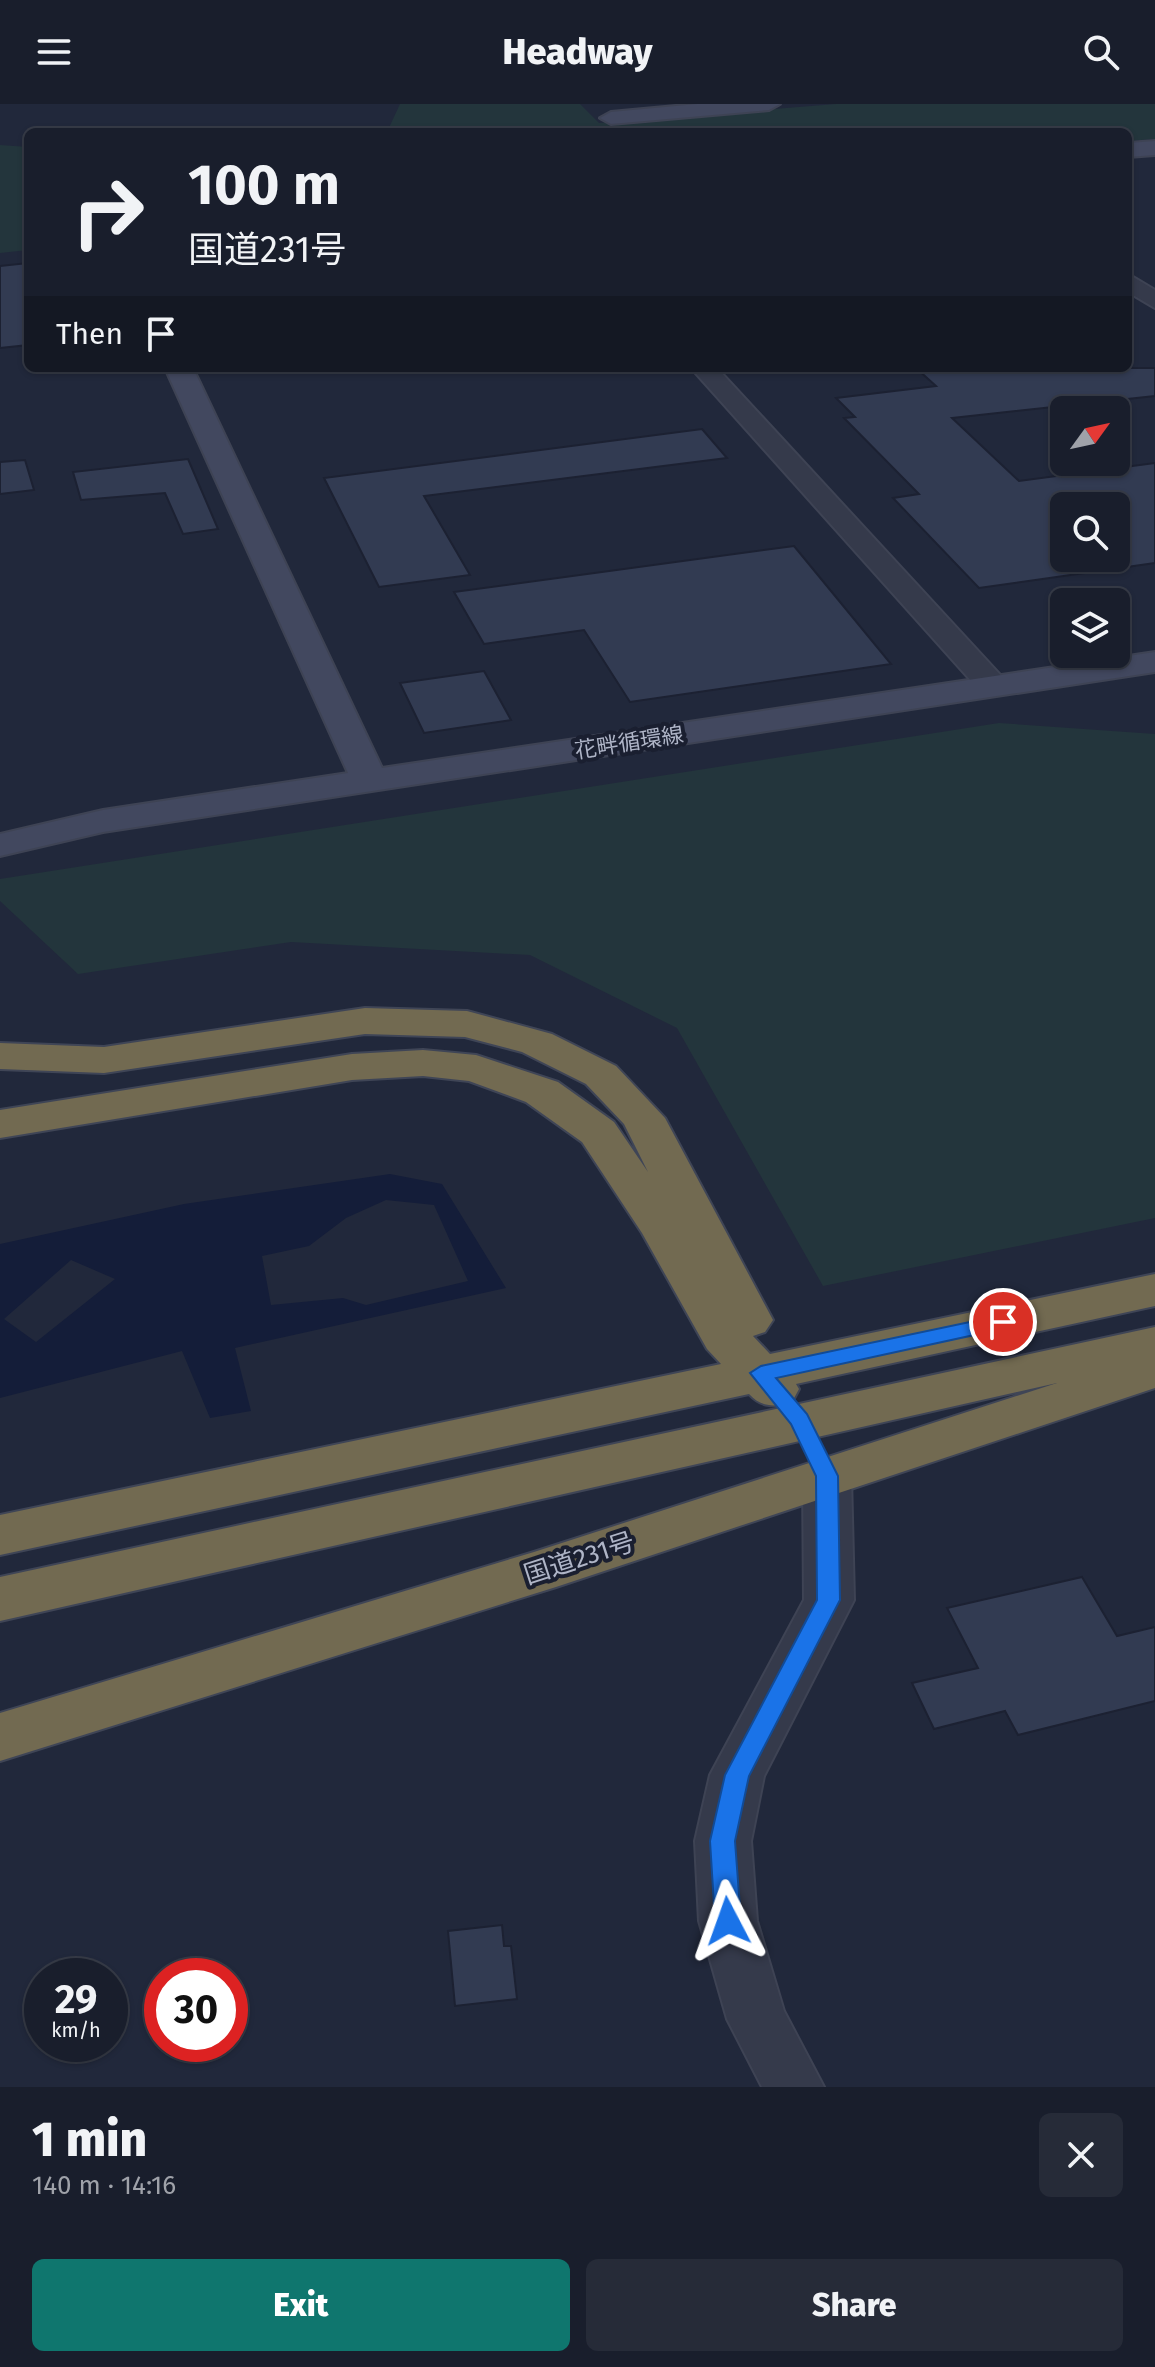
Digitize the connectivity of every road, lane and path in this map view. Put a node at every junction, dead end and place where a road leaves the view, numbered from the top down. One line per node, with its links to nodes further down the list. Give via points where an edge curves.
1 (769, 104): 2 (street)
2 (611, 118)
3 (1155, 148): 4 (street)
4 (1132, 150)
5 (1132, 284): 6 (street)
6 (1155, 301)
7 (181, 372): 11 (street)
8 (707, 372): 10 (street)
9 (1155, 662): 10 (street, 花畔循環線)
10 (993, 686): 11 (street, 花畔循環線)
11 (370, 781): 12 (street, 花畔循環線)
12 (103, 821): 13 (street, 花畔循環線); 14 (street, 花畔循環線)
13 (0, 828)
14 (0, 845)
15 (0, 1056): 20 (highway, via 104,1060 365,1021 467,1024 537,1043 601,1075 643,1118 751,1327)
16 (0, 1124): 20 (highway, via 352,1067 423,1063 476,1068 542,1092 598,1132 664,1230 725,1337)
17 (1155, 1290): 20 (highway)
18 (1155, 1344): 21 (highway)
19 (1155, 1370): 22 (highway, 国道231号)
20 (761, 1373): 21 (highway); 23 (highway)
21 (799, 1420): 22 (highway); 24 (highway)
22 (827, 1476): 25 (highway, 国道231号, via 537,1572); 26 (street, via 829,1600 737,1775 723,1841 732,1935 757,2019)
23 (0, 1535)
24 (0, 1599)
25 (0, 1737)
26 (794, 2087)

